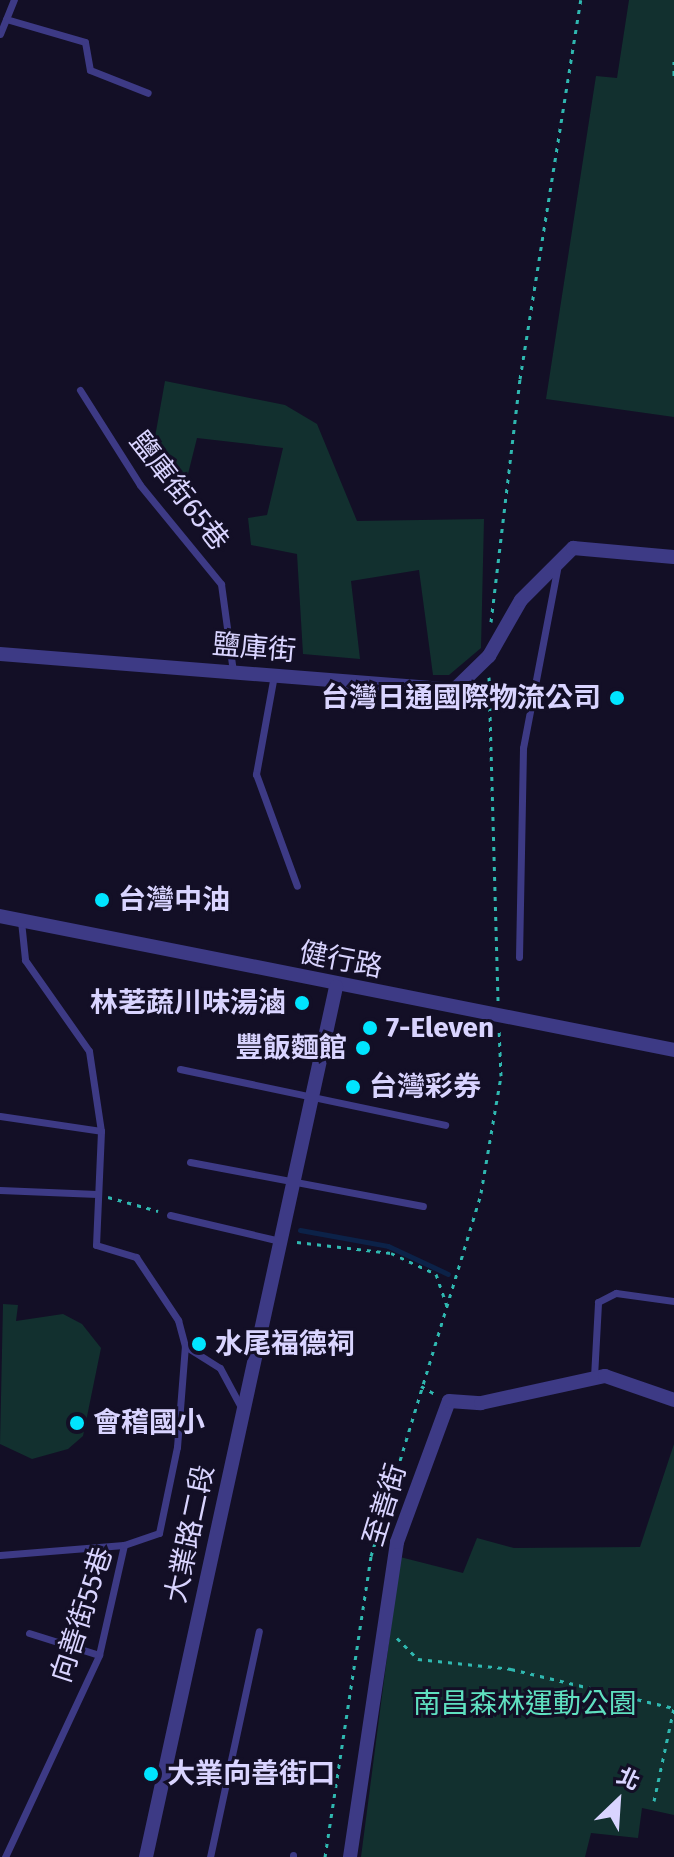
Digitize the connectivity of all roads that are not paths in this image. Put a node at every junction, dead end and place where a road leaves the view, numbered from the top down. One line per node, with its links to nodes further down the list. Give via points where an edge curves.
1 (14, 0): 2 (lane)
2 (6, 19): 3 (lane); 4 (lane, via 85,42 90,70)
3 (0, 34)
4 (148, 93)
5 (80, 390): 9 (lane, 鹽庫街65巷, via 140,485 221,584)
6 (674, 557): 7 (street, via 573,548)
7 (558, 563): 10 (street, 鹽庫街, via 521,600 489,661 454,690); 14 (lane, via 523,748)
8 (0, 654): 9 (street, 鹽庫街)
9 (233, 672): 10 (street, 鹽庫街)
10 (274, 675): 11 (lane, via 256,774)
11 (297, 886)
12 (0, 916): 13 (street, 健行路)
13 (21, 921): 15 (street, 健行路); 21 (lane, via 25,960 89,1051)
14 (519, 957)
15 (336, 987): 16 (street, 健行路); 18 (street, 大業路二段)
16 (674, 1050)
17 (180, 1069): 18 (lane)
18 (312, 1096): 20 (lane); 23 (street, 大業路二段)
19 (0, 1116): 21 (lane)
20 (445, 1125)
21 (101, 1131): 25 (lane)
22 (190, 1162): 23 (lane)
23 (294, 1181): 26 (lane); 28 (street, 大業路二段)
24 (0, 1190): 25 (lane)
25 (97, 1194): 30 (lane, via 96,1245 136,1257 178,1320)
26 (423, 1206)
27 (170, 1215): 28 (lane)
28 (283, 1232): 33 (street, 大業路二段)
29 (674, 1301): 31 (lane, via 616,1293 598,1302)
30 (185, 1346): 33 (lane, via 220,1368); 34 (lane, 向善街55巷, via 177,1447 159,1533)
31 (594, 1379): 32 (street, 至善街, via 605,1376); 42 (street, 至善街, via 481,1403 449,1401 397,1542)
32 (674, 1400)
33 (244, 1411): 40 (street, 大業路二段)
34 (124, 1545): 35 (lane); 38 (lane, 向善街55巷)
35 (0, 1555)
36 (259, 1631): 41 (lane)
37 (29, 1633): 38 (lane)
38 (99, 1655): 39 (lane, 向善街55巷)
39 (5, 1857)
40 (146, 1857)
41 (210, 1857)
42 (350, 1857)

